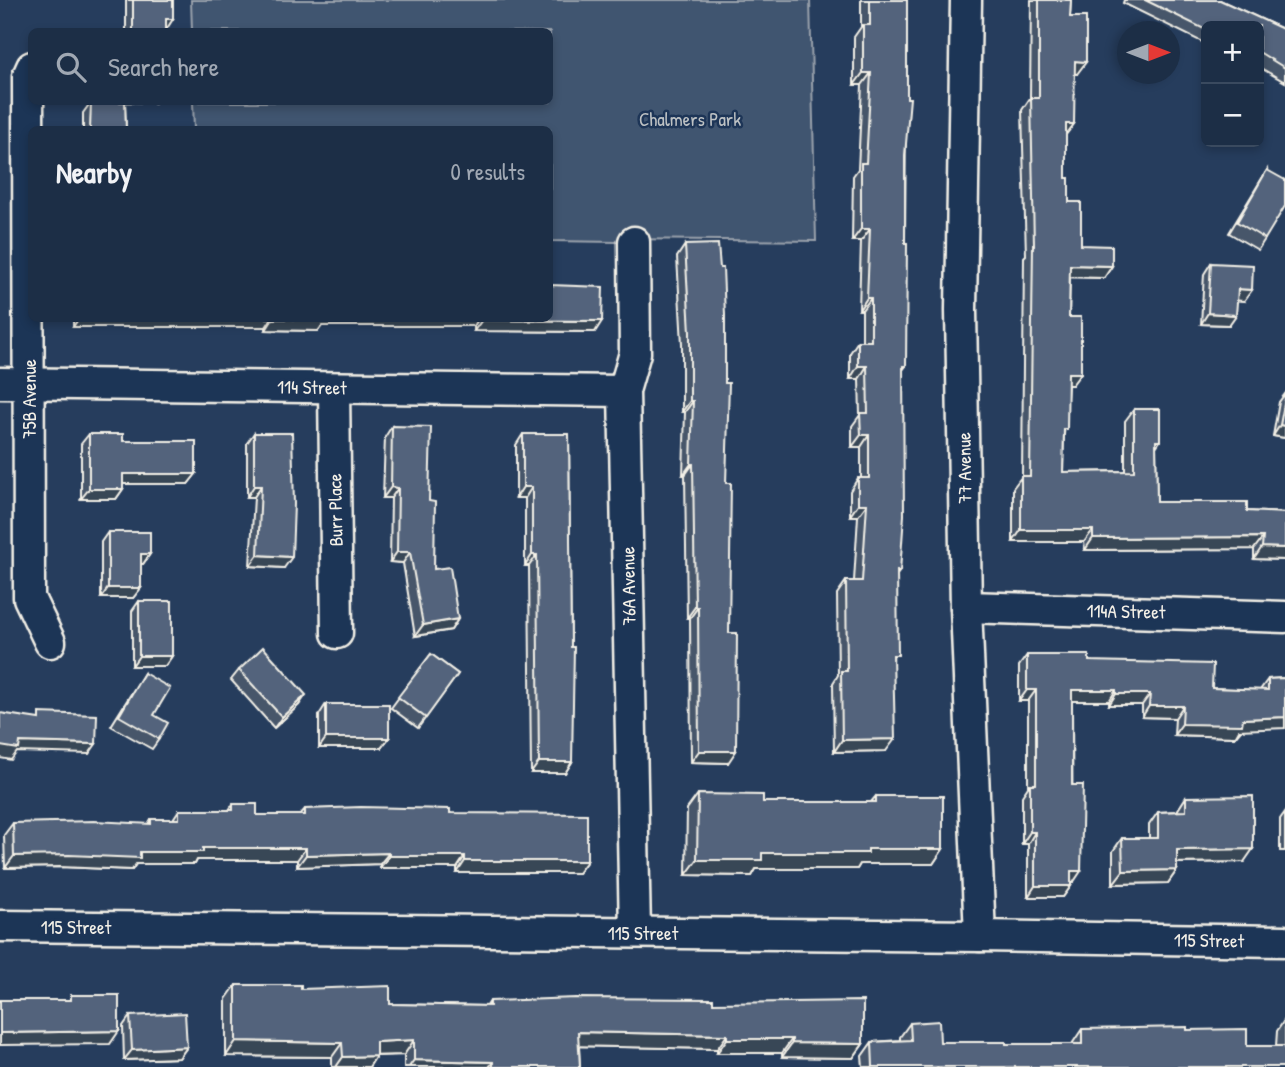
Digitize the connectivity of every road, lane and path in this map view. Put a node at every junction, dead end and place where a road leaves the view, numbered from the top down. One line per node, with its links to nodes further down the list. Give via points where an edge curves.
1 (966, 0): 7 (street, 77 Avenue, via 961,310)
2 (28, 76): 4 (street, 75B Avenue)
3 (634, 242): 6 (street, 76A Avenue, via 635,353)
4 (14, 383): 5 (street, 114 Street); 10 (street, 75B Avenue, via 29,598)
5 (334, 388): 6 (street, 114 Street); 9 (street, Burr Place)
6 (624, 391): 12 (street, 76A Avenue)
7 (966, 607): 8 (street, 114A Street); 13 (street, 77 Avenue)
8 (1285, 617)
9 (337, 633)
10 (50, 642)
11 (0, 926): 12 (street, 115 Street)
12 (635, 932): 13 (street, 115 Street)
13 (980, 936): 14 (street, 115 Street)
14 (1285, 941)

